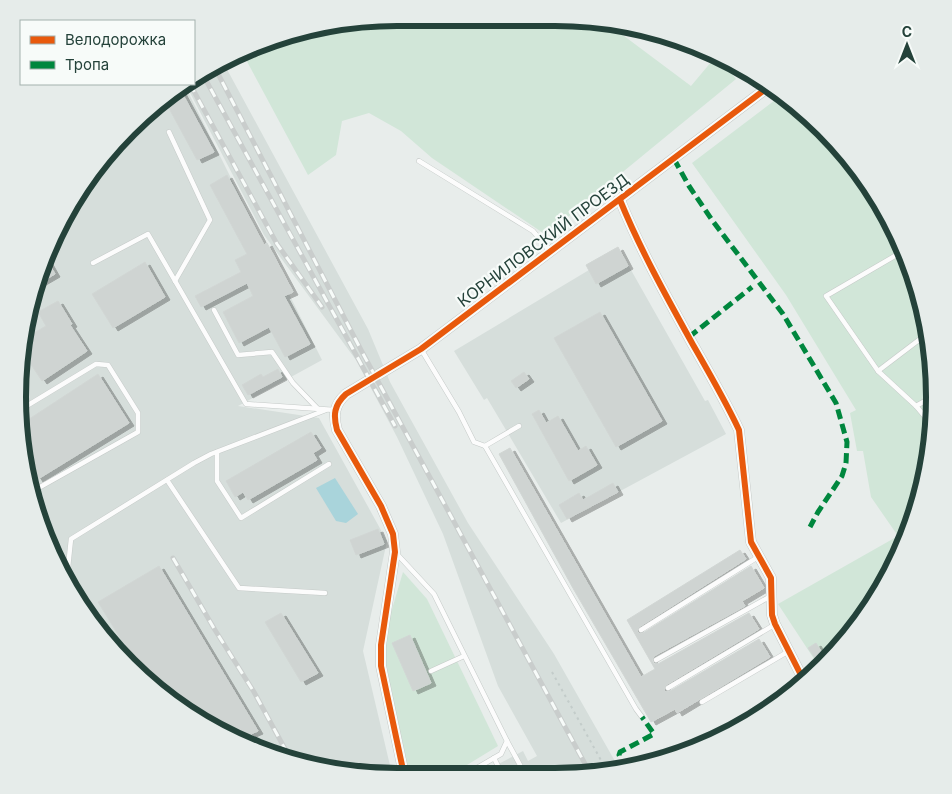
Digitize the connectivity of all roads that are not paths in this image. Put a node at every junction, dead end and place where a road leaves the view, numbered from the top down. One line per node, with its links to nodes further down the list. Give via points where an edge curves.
1 (763, 91): 4 (street, КОРНИЛОВСКИЙ ПРОЕЗД)
2 (169, 132): 8 (lane, via 210,220)
3 (419, 162): 5 (lane, via 533,231)
4 (620, 200): 5 (street, КОРНИЛОВСКИЙ ПРОЕЗД); 26 (street, via 631,228 739,430 751,542)
5 (551, 252): 11 (street, КОРНИЛОВСКИЙ ПРОЕЗД)
6 (897, 254): 12 (lane, via 826,296)
7 (93, 263): 8 (lane, via 148,234)
8 (175, 282): 16 (lane, via 246,404)
9 (214, 310): 16 (lane, via 238,355 272,352 293,383)
10 (921, 338): 12 (lane)
11 (422, 349): 17 (street, КОРНИЛОВСКИЙ ПРОЕЗД, via 346,394); 20 (lane, via 474,442)
12 (878, 371): 15 (lane)
13 (926, 401): 15 (lane)
14 (26, 405): 24 (lane, via 96,364 108,365 138,413 138,432)
15 (916, 406): 18 (lane)
16 (318, 409): 17 (lane)
17 (331, 410): 21 (lane); 25 (street, via 337,430 390,523)
18 (925, 417)
19 (519, 426): 20 (lane)
20 (485, 446): 39 (lane)
21 (217, 452): 22 (lane, via 218,481 241,518); 23 (lane)
22 (329, 464)
23 (167, 480): 27 (lane, via 71,540); 28 (lane, via 240,588)
24 (38, 489)
25 (395, 552): 33 (lane, via 434,594); 42 (street, via 381,645 381,666)
26 (759, 556): 29 (street, via 771,578); 31 (lane)
27 (68, 568)
28 (325, 593)
29 (771, 596): 30 (street); 34 (lane)
30 (775, 624): 32 (street); 37 (lane)
31 (641, 630)
32 (789, 651): 36 (street); 38 (lane)
33 (464, 656): 35 (lane); 40 (lane)
34 (656, 660)
35 (431, 671)
36 (801, 674)
37 (668, 688)
38 (702, 702)
39 (642, 718)
40 (507, 741): 41 (lane, via 501,754); 45 (lane)
41 (494, 758): 43 (lane); 44 (lane)
42 (402, 768)
43 (477, 768)
44 (499, 768)
45 (522, 768)

